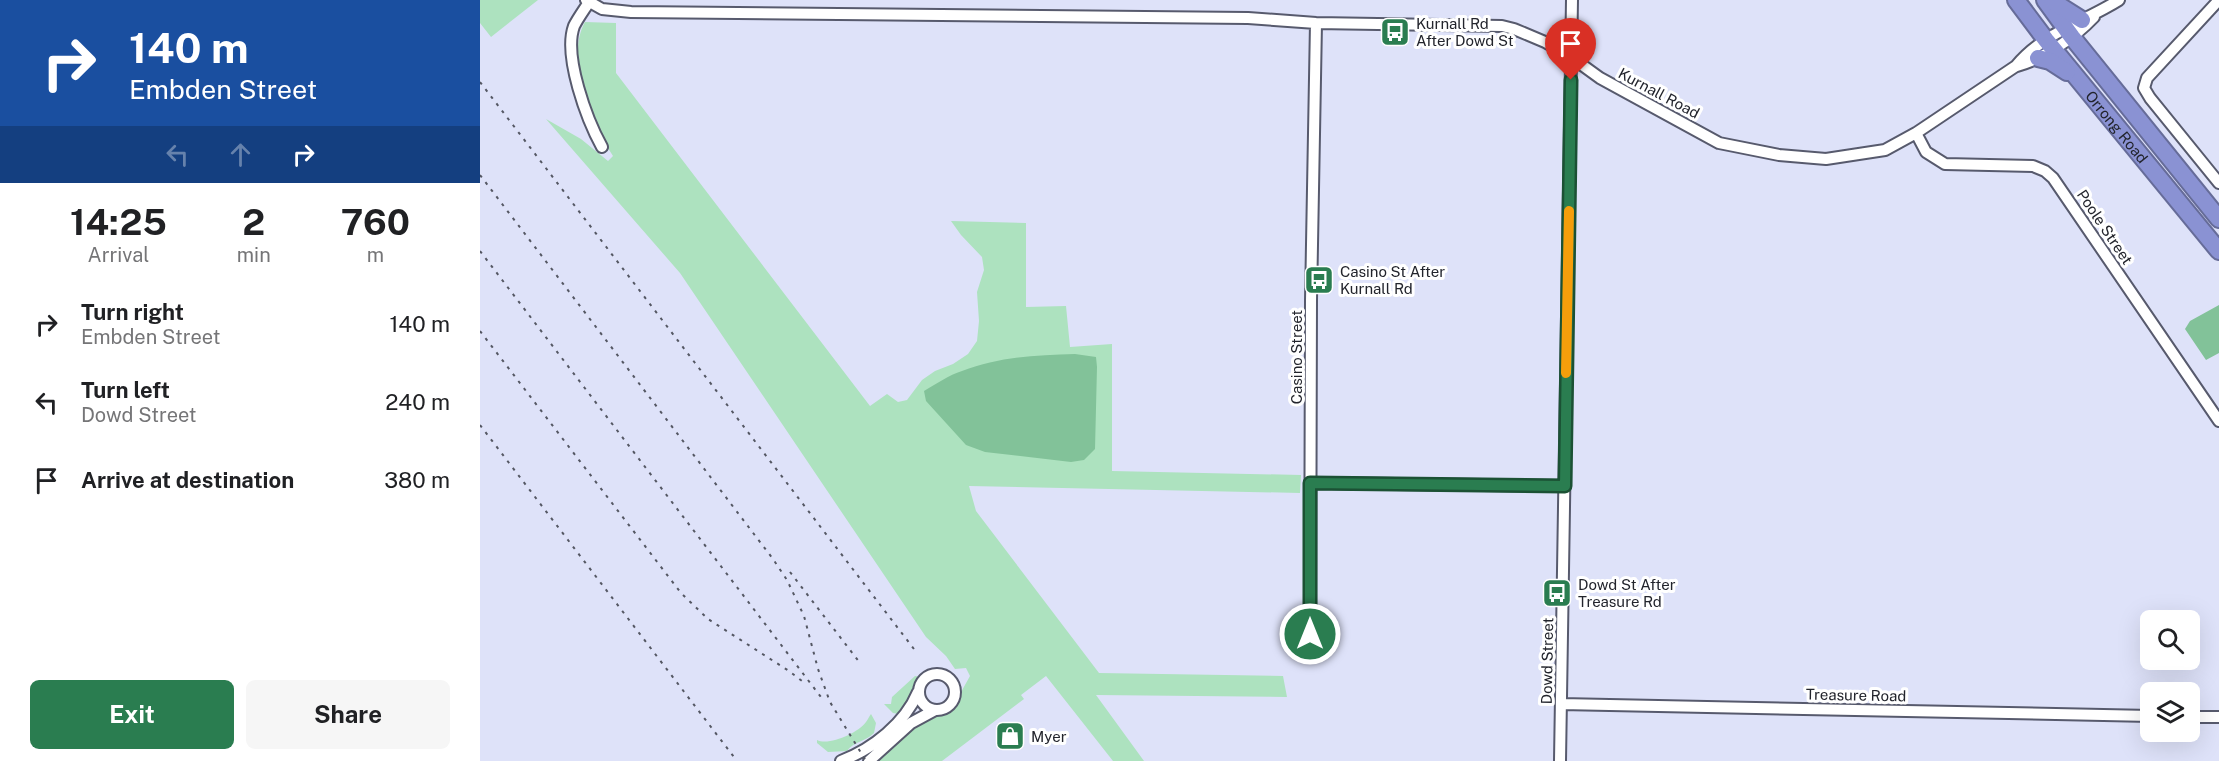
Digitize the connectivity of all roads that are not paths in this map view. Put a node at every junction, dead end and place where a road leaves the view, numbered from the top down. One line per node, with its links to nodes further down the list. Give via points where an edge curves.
1 (1572, 0): 12 (street, Dowd Street)
2 (2016, 0): 11 (highway, Orrong Road)
3 (2045, 0): 10 (highway, Orrong Road)
4 (2051, 0): 8 (highway)
5 (2119, 0): 8 (street, Kurnall Road)
6 (2219, 0): 18 (street, via 2147,78 2144,88)
7 (588, 1): 9 (street, Kurnall Road, via 602,9 631,12 1248,18); 17 (street, via 573,29 573,54 585,112)
8 (2089, 17): 10 (street, Kurnall Road)
9 (1316, 23): 12 (street, Kurnall Road, via 1502,26 1545,42); 22 (street, Casino Street)
10 (2068, 32): 11 (street, Kurnall Road); 19 (highway, Orrong Road)
11 (2050, 44): 13 (street, Kurnall Road); 14 (street, Kurnall Road, via 2026,54); 15 (highway, Orrong Road)
12 (1571, 57): 16 (street, Kurnall Road, via 1600,78 1719,143 1826,159 1885,150); 23 (street, Dowd Street)
13 (2038, 58): 14 (street, Kurnall Road); 15 (highway)
14 (2016, 66): 16 (street, Kurnall Road)
15 (2076, 77): 20 (highway, Orrong Road)
16 (1916, 134): 21 (street, Poole Street, via 1926,152 1945,164 2032,166 2053,177)
17 (602, 147)
18 (2219, 183)
19 (2219, 219)
20 (2219, 251)
21 (2219, 422)
22 (1310, 483): 23 (street); 24 (street, Casino Street)
23 (1565, 486): 26 (street, Dowd Street)
24 (1310, 656)
25 (918, 692): 27 (street, via 925,706); 27 (street, via 923,680 932,674 951,680 955,690 953,701); 31 (street, via 905,715 866,749)
26 (1561, 704): 28 (street, Treasure Road); 33 (street, Dowd Street)
27 (935, 711): 32 (street, via 911,723)
28 (2140, 716)
29 (2200, 717): 30 (street)
30 (2219, 717)
31 (842, 761)
32 (869, 761)
33 (1560, 761)

